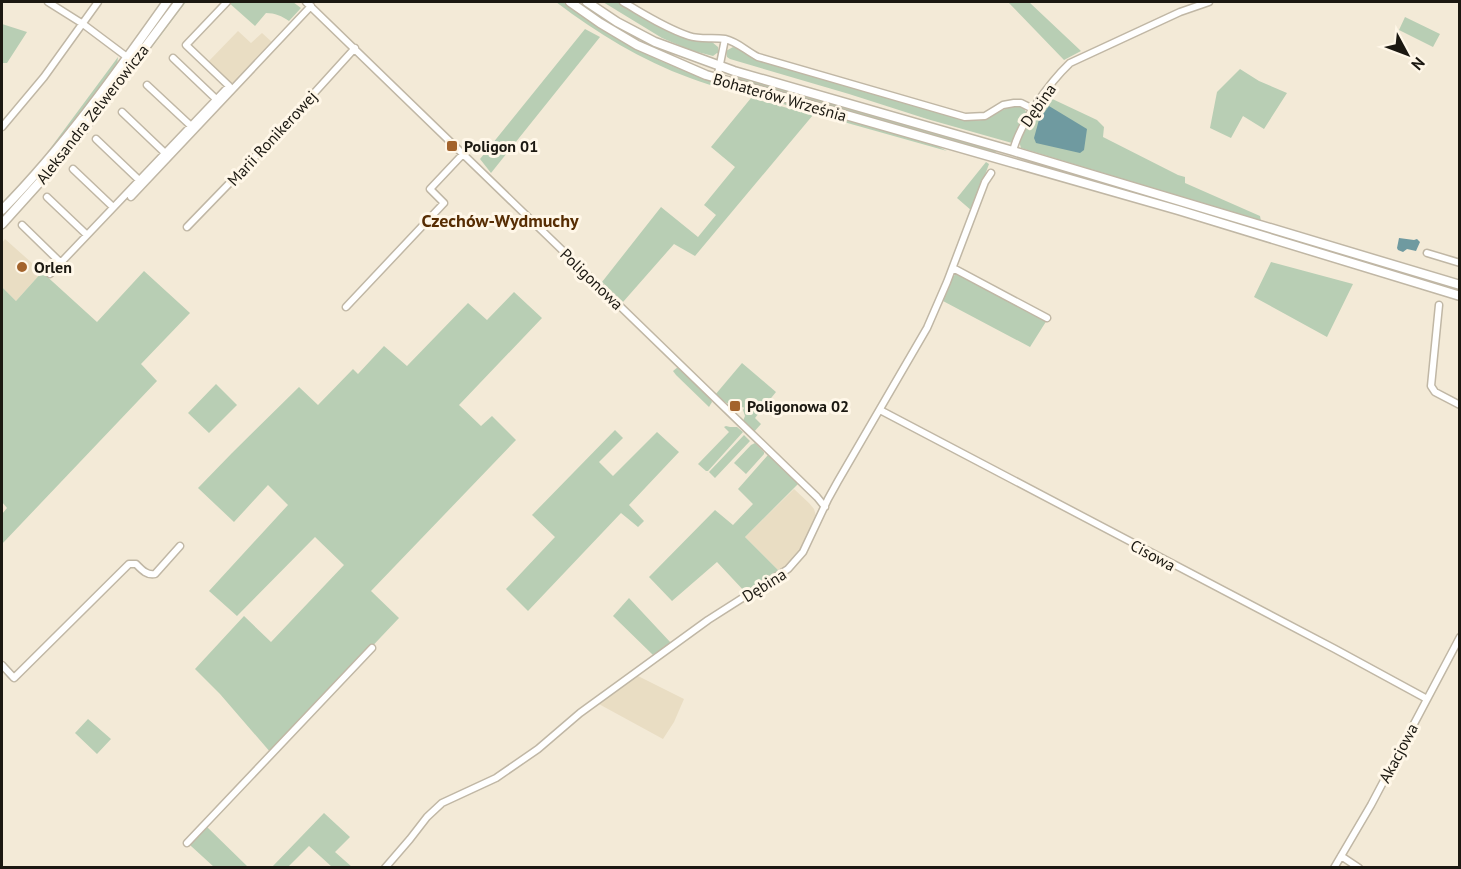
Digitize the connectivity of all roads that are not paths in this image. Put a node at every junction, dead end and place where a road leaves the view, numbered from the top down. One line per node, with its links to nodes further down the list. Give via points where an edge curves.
1 (48, 2): 11 (street)
2 (98, 2): 11 (street)
3 (167, 2): 14 (main road, Aleksandra Zelwerowicza)
4 (179, 2): 35 (main road, Aleksandra Zelwerowicza, via 72,145)
5 (227, 2): 19 (street, via 186,45 229,86)
6 (570, 2): 17 (main road, Bohaterów Września, via 638,45)
7 (586, 2): 16 (main road, Bohaterów Września, via 655,42)
8 (623, 2): 12 (street, via 691,36)
9 (1209, 2): 20 (street, Dębina, via 1070,63)
10 (308, 4): 13 (street, Poligonowa); 32 (street)
11 (83, 24): 14 (street); 23 (street)
12 (725, 39): 16 (street); 20 (street, via 758,57 965,117 985,116 1014,103)
13 (356, 48): 27 (street, Poligonowa); 37 (street, Marii Ronikerowej)
14 (127, 57): 34 (main road, Aleksandra Zelwerowicza, via 56,152)
15 (173, 58): 19 (street)
16 (720, 67): 17 (street); 25 (main road, Bohaterów Września)
17 (717, 79): 45 (main road, Bohaterów Września, via 1178,210)
18 (147, 85): 22 (street)
19 (216, 99): 22 (street)
20 (1033, 109): 25 (street, Dębina, via 1019,131)
21 (122, 112): 26 (street)
22 (190, 126): 26 (street)
23 (2, 127)
24 (96, 139): 30 (street)
25 (1013, 151): 44 (main road, Bohaterów Września)
26 (165, 153): 30 (street)
27 (463, 153): 47 (street, via 430,189 444,203); 51 (street, Poligonowa)
28 (73, 169): 33 (street)
29 (991, 173): 42 (street, Dębina)
30 (139, 180): 33 (street)
31 (47, 197): 38 (street)
32 (131, 197)
33 (113, 207): 38 (street)
34 (2, 210)
35 (2, 224)
36 (22, 225): 40 (street)
37 (187, 227)
38 (87, 235): 40 (street)
39 (1427, 253): 41 (street)
40 (61, 262): 43 (street)
41 (1460, 263)
42 (953, 268): 48 (street); 50 (street, Dębina, via 927,328)
43 (50, 274)
44 (1460, 285)
45 (1460, 296)
46 (1439, 305): 49 (street, via 1432,388)
47 (346, 307)
48 (1047, 318)
49 (1460, 405)
50 (880, 410): 52 (street, Dębina); 58 (street, Cisowa)
51 (818, 499): 52 (street); 53 (street, Poligonowa)
52 (828, 499): 53 (street, Dębina)
53 (825, 507): 61 (street, Dębina, via 803,552 788,570 708,620 580,713 538,750 496,778 442,803)
54 (180, 546): 57 (street, via 155,574 129,564 14,678)
55 (1460, 637): 58 (street, Akacjowa)
56 (372, 648): 59 (street)
57 (2, 665)
58 (1426, 699): 60 (street, Akacjowa)
59 (187, 843)
60 (1341, 856): 62 (street, Akacjowa); 63 (street)
61 (385, 867)
62 (1334, 867)
63 (1359, 867)

